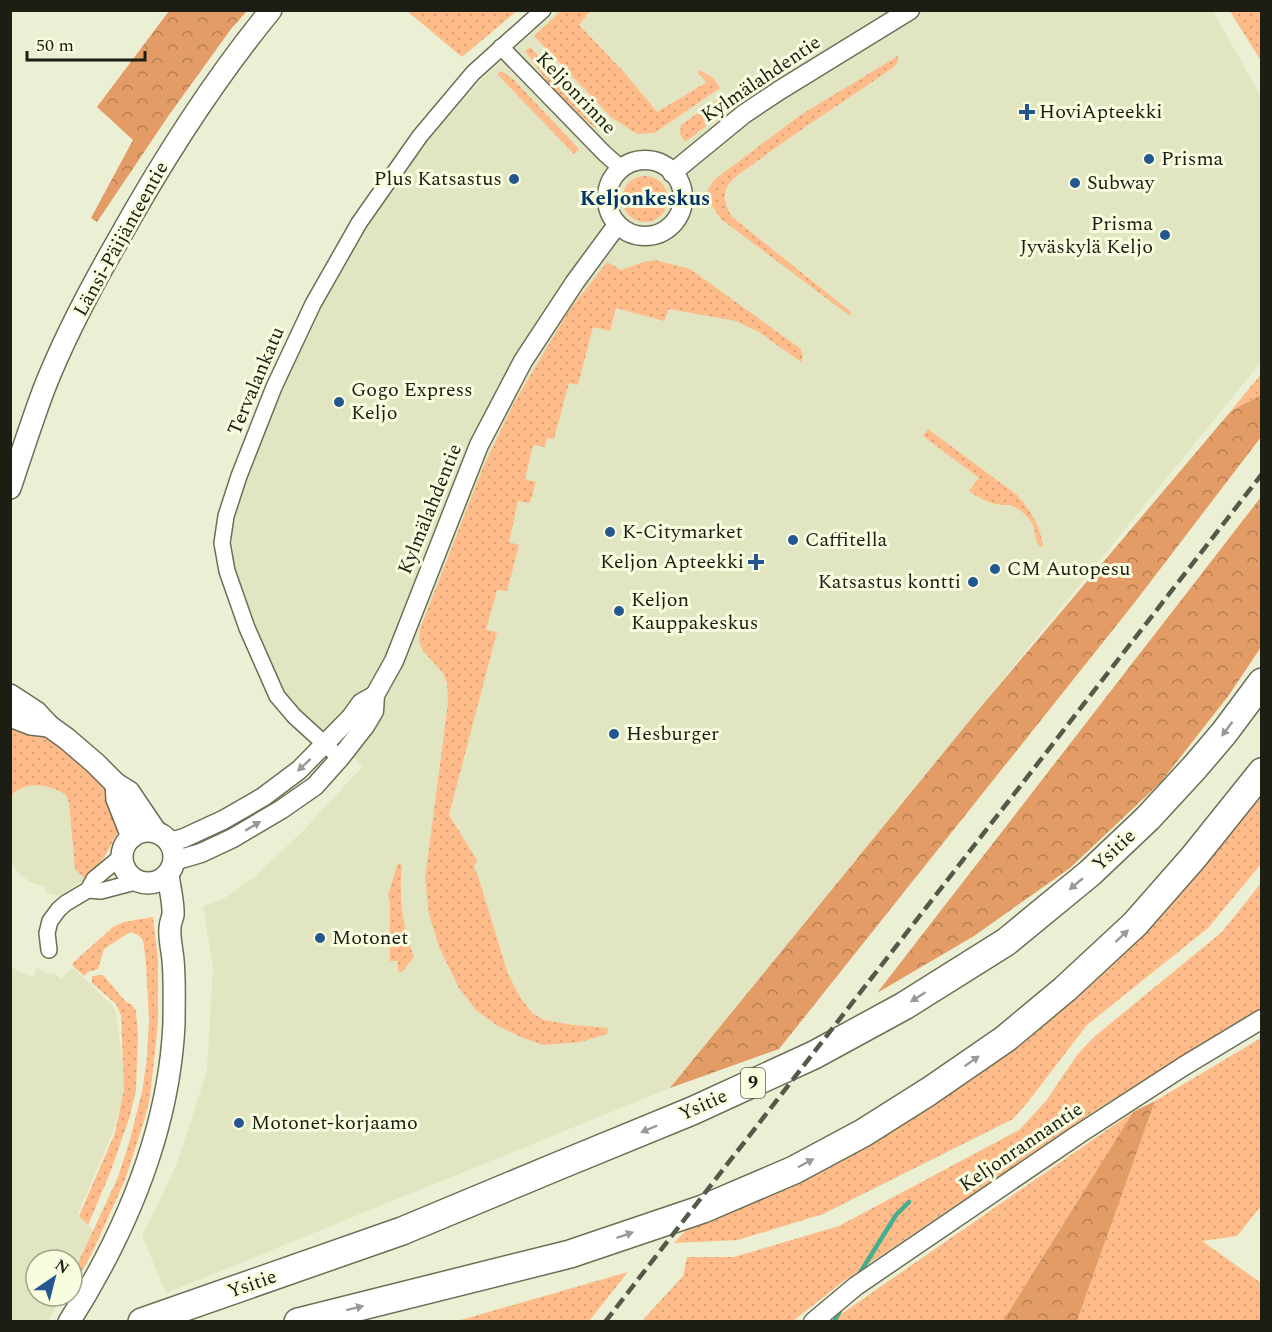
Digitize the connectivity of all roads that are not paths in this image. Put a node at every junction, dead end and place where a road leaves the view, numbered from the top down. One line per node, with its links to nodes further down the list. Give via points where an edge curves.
1 (271, 10): 8 (main road, Länsi-Päijänteentie, via 183,130 86,298 44,389)
2 (543, 10): 4 (street, Tervalankatu)
3 (910, 10): 6 (street, Kylmälahdentie, via 744,114)
4 (501, 47): 5 (street, Keljonrinne); 14 (street, Tervalankatu, via 475,71 420,136 359,223 313,304 274,387 226,516 222,543 227,571 247,628 277,696)
5 (621, 168): 6 (street, via 645,160 662,164); 7 (street, via 607,191 608,208)
6 (672, 172): 7 (street, via 680,183 682,205 667,229 636,236)
7 (617, 225): 11 (street, Kylmälahdentie, via 523,361 479,445 394,661)
8 (10, 488)
9 (1262, 682): 26 (highway, Ysitie / 9, one-way to 26, via 1195,767 1090,873 1006,942 904,1006 814,1055 579,1158 402,1231)
10 (10, 695): 13 (main road)
11 (375, 695): 14 (street, Kylmälahdentie, via 360,703); 15 (street, Kylmälahdentie, via 374,711)
12 (10, 716): 13 (main road)
13 (50, 726): 17 (main road)
14 (326, 745): 15 (street, Tervalankatu); 19 (street, Kylmälahdentie, one-way to 19, via 263,797 184,838)
15 (340, 758): 19 (street, Kylmälahdentie, one-way to 15, via 201,853 233,838 315,786)
16 (1262, 772): 27 (highway, one-way to 16, via 570,1254 704,1209 794,1170 863,1133 1005,1039 1065,989 1135,924)
17 (116, 784): 18 (main road); 19 (main road, via 129,792)
18 (127, 846): 19 (main road, via 136,834 145,831); 20 (main road, via 123,861 127,872); 21 (street)
19 (167, 852): 20 (main road, via 160,880); 22 (main road, via 173,913)
20 (142, 882): 21 (street); 22 (main road, via 156,897 161,916)
21 (88, 890): 23 (street, via 66,903 50,921)
22 (170, 928): 25 (main road, via 174,1026 162,1111 137,1192 86,1296)
23 (50, 950)
24 (1262, 1019): 28 (street, Keljonrannantie, via 1079,1134 856,1286)
25 (69, 1322)
26 (142, 1322)
27 (298, 1322)
28 (813, 1322)

